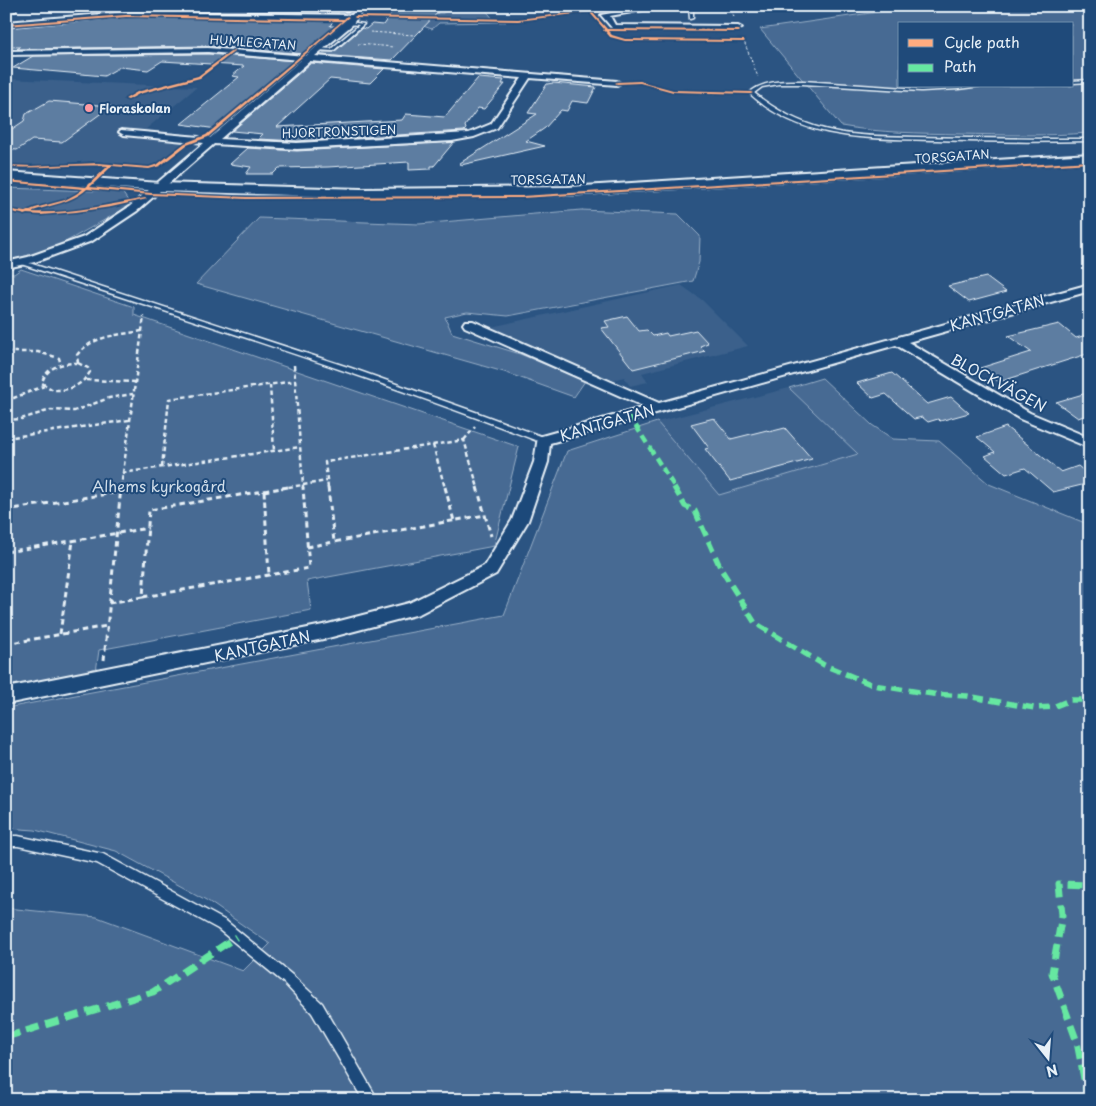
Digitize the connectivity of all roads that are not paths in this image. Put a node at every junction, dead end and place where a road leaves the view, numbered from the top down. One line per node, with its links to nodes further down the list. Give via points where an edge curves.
1 (362, 6): 8 (street)
2 (662, 6): 9 (street, via 605,15 613,27)
3 (702, 6): 6 (lane, via 691,8)
4 (15, 10): 5 (lane)
5 (6, 11)
6 (691, 18)
7 (6, 24): 8 (street, via 127,14)
8 (352, 24): 10 (street); 10 (lane, via 332,50)
9 (738, 28)
10 (319, 49): 12 (street)
11 (6, 53): 12 (street, HUMLEGATAN, via 208,50)
12 (310, 56): 13 (street, HUMLEGATAN); 20 (street)
13 (528, 76): 16 (street, HUMLEGATAN); 20 (street, HJORTRONSTIGEN, via 494,126 471,135 297,146)
14 (1090, 81): 15 (lane)
15 (1074, 82)
16 (618, 83)
17 (950, 88): 19 (lane, via 921,90 809,81 761,85 751,93 790,119 828,133 923,140)
18 (124, 132): 20 (street, HJORTRONSTIGEN)
19 (1090, 140)
20 (213, 141): 23 (street)
21 (1090, 158): 23 (main road, TORSGATAN, via 568,191 361,193)
22 (6, 176): 23 (main road, TORSGATAN)
23 (160, 187): 24 (street, via 88,239)
24 (20, 262): 25 (street); 30 (lane, via 293,349 457,406)
25 (6, 265)
26 (1090, 287): 28 (street, KANTGATAN)
27 (469, 324): 29 (street)
28 (898, 341): 29 (street, KANTGATAN); 31 (street, BLOCKVÄGEN, via 1025,416)
29 (659, 408): 30 (street, KANTGATAN)
30 (543, 440): 32 (street, KANTGATAN, via 541,462 520,521 490,570 413,609 328,631)
31 (1090, 443)
32 (6, 696)
33 (6, 841): 34 (lane, via 99,858 222,925 288,979 317,1008)
34 (372, 1100)

